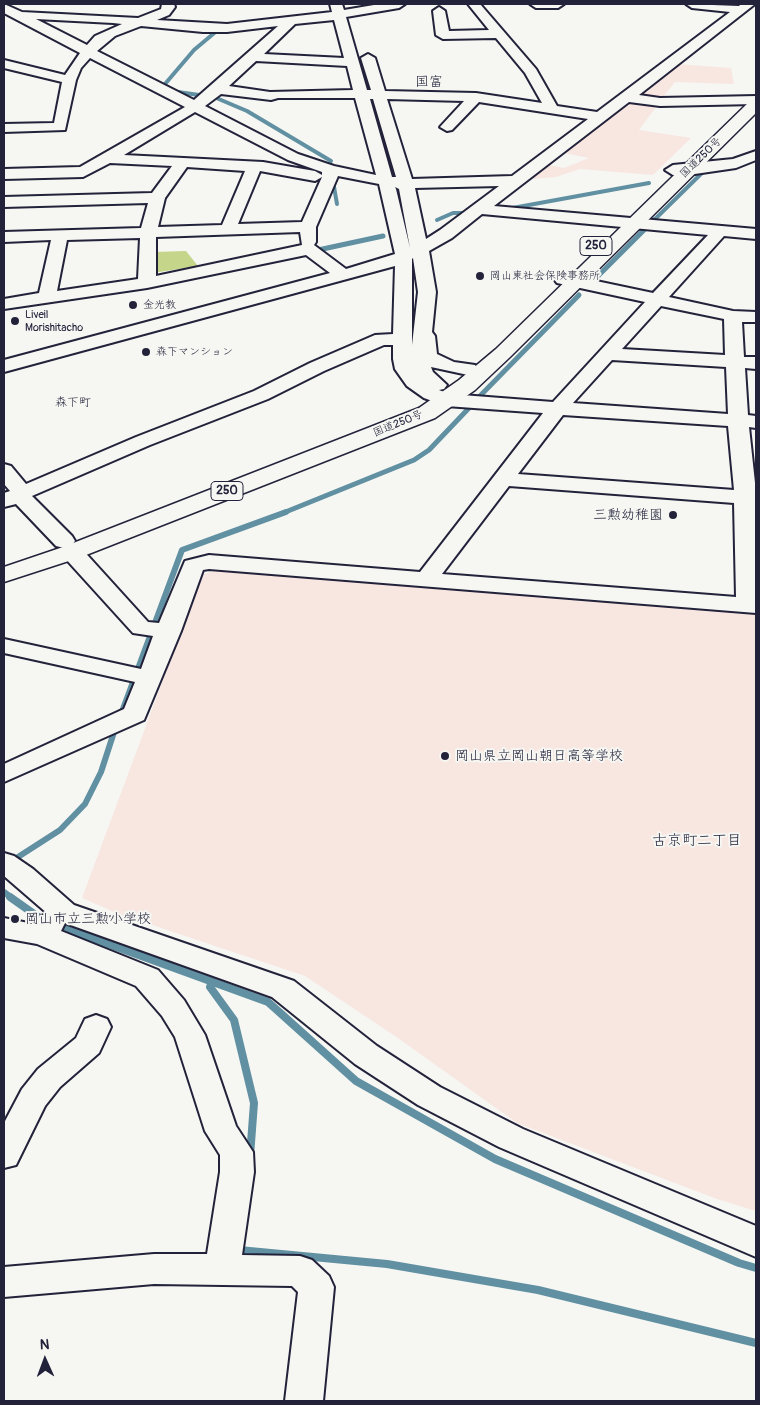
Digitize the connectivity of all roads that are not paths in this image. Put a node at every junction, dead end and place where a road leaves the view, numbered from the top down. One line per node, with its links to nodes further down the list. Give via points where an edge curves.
1 (168, 4): 13 (street, via 165,12)
2 (399, 4): 8 (street)
3 (474, 4): 14 (street)
4 (536, 4): 5 (street)
5 (558, 4)
6 (692, 4): 7 (street)
7 (743, 8): 11 (street); 24 (street)
8 (345, 9): 12 (street); 17 (street); 22 (street)
9 (439, 11): 14 (street, via 443,34)
10 (8, 12): 13 (street); 15 (street)
11 (756, 12)
12 (291, 21): 13 (street, via 203,28); 16 (street)
13 (139, 23): 15 (street, via 100,39)
14 (500, 34): 27 (street, via 531,72)
15 (88, 52): 19 (street, via 75,66); 26 (street)
16 (252, 57): 17 (street); 20 (street)
17 (353, 62): 21 (street)
18 (4, 64): 19 (street)
19 (69, 80): 30 (street, via 60,127)
20 (218, 89): 21 (street, via 271,96); 26 (street)
21 (361, 94): 22 (street); 40 (street)
22 (379, 95): 23 (street); 39 (street)
23 (476, 96): 27 (street); 29 (street)
24 (627, 96): 25 (street, via 660,102); 28 (street)
25 (754, 99): 35 (highway, 国道250号 / 250)
26 (196, 106): 32 (street); 37 (street)
27 (552, 109): 28 (street)
28 (600, 117): 38 (street)
29 (447, 127)
30 (4, 128)
31 (756, 155): 35 (street, via 736,163)
32 (104, 158): 33 (street); 36 (street, via 83,172)
33 (182, 163): 34 (street); 41 (street)
34 (254, 167): 37 (street); 46 (street)
35 (681, 170): 44 (highway, 国道250号 / 250)
36 (4, 174)
37 (330, 174): 40 (street); 45 (street)
38 (514, 181): 39 (street); 43 (street)
39 (405, 183): 40 (street); 53 (street)
40 (387, 185): 53 (street)
41 (157, 198): 42 (street); 47 (street)
42 (4, 202)
43 (478, 209): 44 (street); 53 (street)
44 (627, 223): 48 (street); 55 (highway, 国道250号 / 250)
45 (308, 227): 46 (street); 52 (street)
46 (228, 229): 47 (street)
47 (148, 232): 50 (street); 56 (street)
48 (720, 232): 49 (street); 58 (street)
49 (756, 234)
50 (60, 235): 51 (street); 57 (street)
51 (4, 237)
52 (309, 249): 54 (street); 56 (street)
53 (412, 254): 54 (street); 62 (street, via 427,292); 63 (street)
54 (342, 274): 67 (street)
55 (570, 280): 58 (street); 68 (highway, 国道250号 / 250); 69 (highway, 国道250号 / 250, via 467,385)
56 (147, 283): 57 (street)
57 (47, 298): 59 (street)
58 (660, 299): 60 (street); 64 (street)
59 (4, 304)
60 (733, 316): 61 (street); 65 (street)
61 (756, 317)
62 (423, 332): 68 (street, via 427,337 428,355 433,361); 69 (street, via 419,361)
63 (402, 340): 69 (street, via 405,369 414,382); 74 (street, via 382,339 261,395 143,441)
64 (608, 354): 65 (street); 70 (street)
65 (735, 362): 66 (street); 71 (street)
66 (756, 363)
67 (4, 366)
68 (468, 369): 69 (highway, 国道250号 / 250)
69 (440, 394): 70 (street); 76 (highway, 国道250号 / 250, via 427,413)
70 (557, 409): 71 (street); 73 (street)
71 (747, 421): 75 (street)
72 (4, 470): 74 (street)
73 (503, 479): 75 (street); 79 (street)
74 (15, 497): 76 (street)
75 (750, 498): 80 (street)
76 (68, 547): 77 (highway, 国道250号 / 250); 78 (highway, 国道250号 / 250); 81 (street, via 141,628)
77 (4, 561)
78 (4, 575)
79 (426, 579): 80 (street); 81 (street, via 209,562 193,566)
80 (752, 605)
81 (158, 630): 83 (street)
82 (4, 646): 83 (street)
83 (140, 676): 84 (street, via 135,714)
84 (4, 774)
85 (4, 863): 86 (street, via 22,876)
86 (52, 923): 87 (street, via 30,934); 90 (street, via 283,989 366,1054 429,1096 511,1138); 91 (street, via 147,978 173,1008 190,1035 221,1131 236,1152 238,1172)
87 (4, 928)
88 (96, 1027): 89 (street, via 88,1045 49,1078 33,1098)
89 (4, 1155)
90 (756, 1242)
91 (222, 1270): 92 (street, via 154,1269); 93 (street, via 300,1271 316,1287)
92 (4, 1282)
93 (304, 1401)

